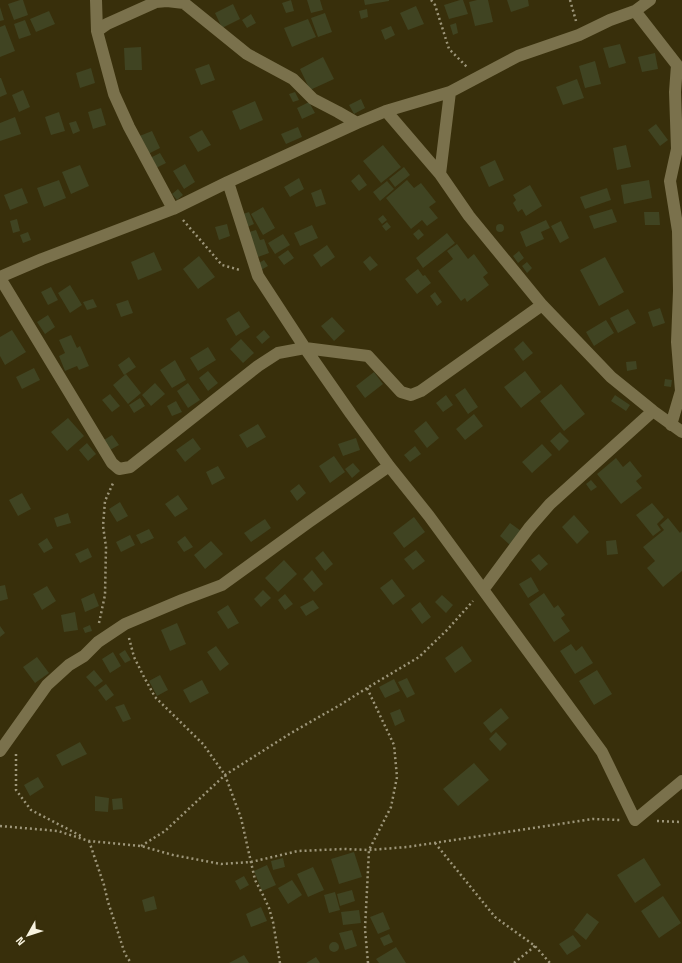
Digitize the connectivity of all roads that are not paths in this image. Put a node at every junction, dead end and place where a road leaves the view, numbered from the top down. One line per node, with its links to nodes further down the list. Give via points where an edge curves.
1 (96, 0): 4 (street)
2 (650, 0): 3 (street)
3 (635, 11): 5 (street, via 579,35 518,56); 11 (street, via 677,65 675,92 678,149 670,181)
4 (97, 31): 7 (street, via 156,2 184,3 247,54 293,79 313,99); 10 (street, via 114,94)
5 (450, 92): 6 (street); 8 (street)
6 (386, 111): 7 (street); 8 (street)
7 (357, 123): 9 (street)
8 (440, 174): 13 (street, via 469,216)
9 (228, 182): 10 (street); 14 (street, via 258,276)
10 (173, 209): 12 (street, via 42,258)
11 (680, 231): 16 (street, via 677,342 681,391)
12 (0, 277): 14 (street, via 112,463 119,469 130,466 258,366 278,353)
13 (542, 305): 14 (street, via 421,391 411,395 401,392 368,356); 15 (street, via 611,376)
14 (304, 348): 18 (street)
15 (653, 411): 16 (street); 19 (street, via 550,504 528,528)
16 (671, 425): 17 (street)
17 (682, 432)
18 (389, 466): 19 (street); 20 (street, via 222,585 125,624 98,642 47,685)
19 (483, 590): 21 (street, via 602,752 635,820)
20 (0, 751)
21 (682, 781)

